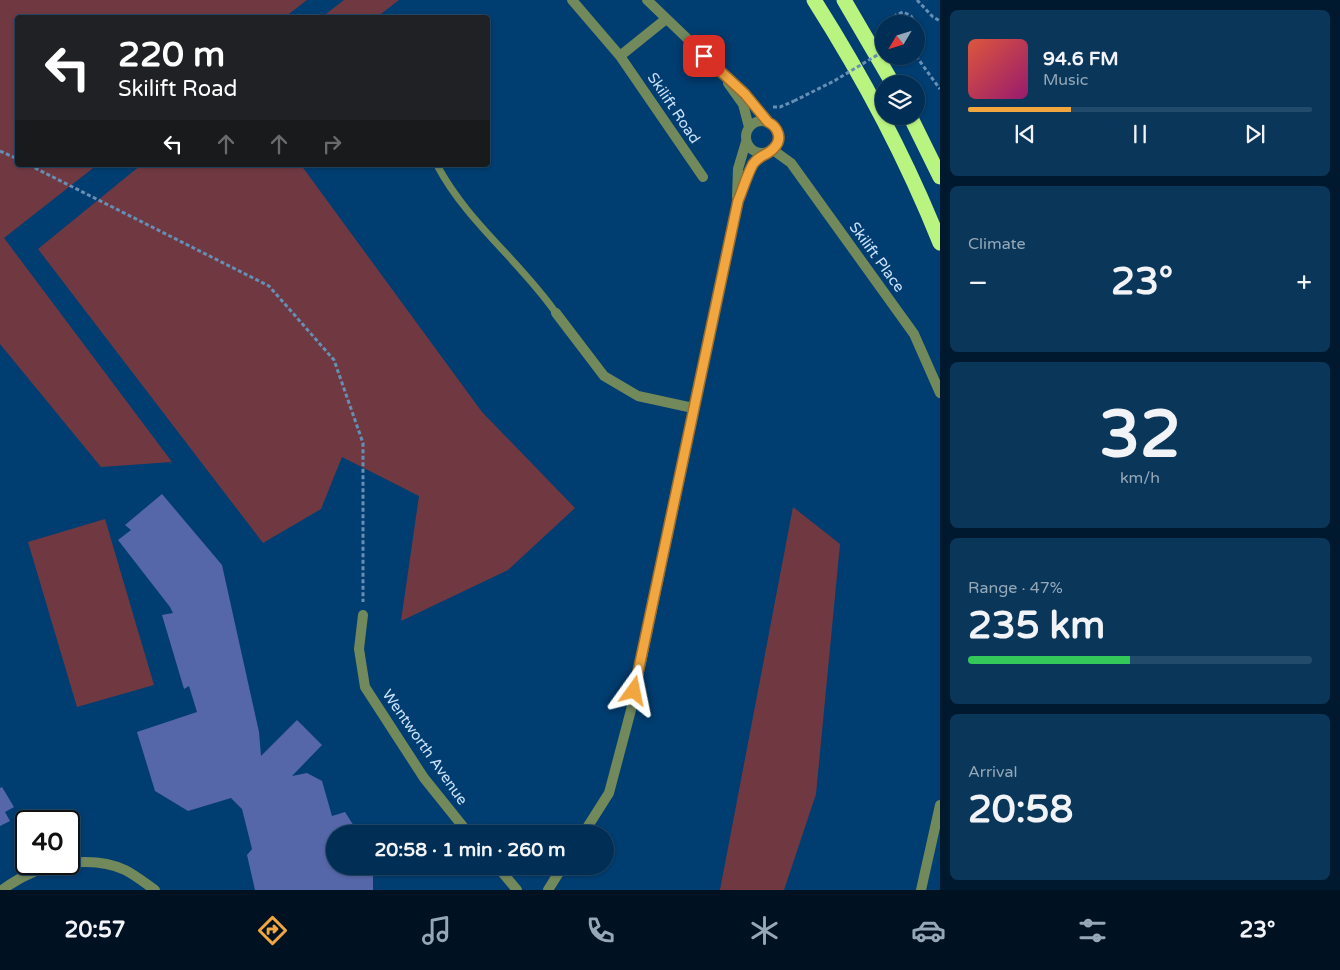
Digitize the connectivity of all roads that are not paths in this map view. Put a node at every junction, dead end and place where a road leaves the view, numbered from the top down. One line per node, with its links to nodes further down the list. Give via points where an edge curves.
1 (572, 0): 6 (street, Skilift Road)
2 (647, 0): 5 (street)
3 (814, 0): 19 (highway, via 896,143)
4 (844, 0): 8 (highway)
5 (666, 20): 6 (street); 7 (street)
6 (620, 56): 16 (street, Skilift Road)
7 (717, 68): 9 (street, via 745,94); 11 (street, via 742,104)
8 (888, 75)
9 (768, 122): 11 (street, via 758,121); 13 (street, via 778,134 779,140)
10 (914, 125): 17 (highway)
11 (749, 127): 12 (street)
12 (746, 142): 14 (street, via 753,151); 18 (street, via 738,169)
13 (773, 150): 14 (street); 21 (street, Skilift Place, via 791,163 914,334)
14 (763, 154): 18 (street, via 752,166)
15 (438, 167): 20 (lane, via 446,184)
16 (703, 177)
17 (940, 177)
18 (738, 201): 22 (street)
19 (940, 243)
20 (556, 313): 22 (street, via 604,376 638,396)
21 (940, 393)
22 (694, 408): 26 (street, via 626,728 609,793)
23 (362, 615): 25 (street, Wentworth Avenue, via 359,649 365,687 424,778)
24 (940, 805): 35 (street)
25 (462, 825)
26 (589, 825)
27 (80, 862): 32 (street, via 124,869)
28 (25, 875): 31 (street)
29 (505, 875): 33 (street)
30 (557, 875): 34 (street)
31 (2, 890)
32 (155, 890)
33 (518, 890)
34 (548, 890)
35 (921, 890)

